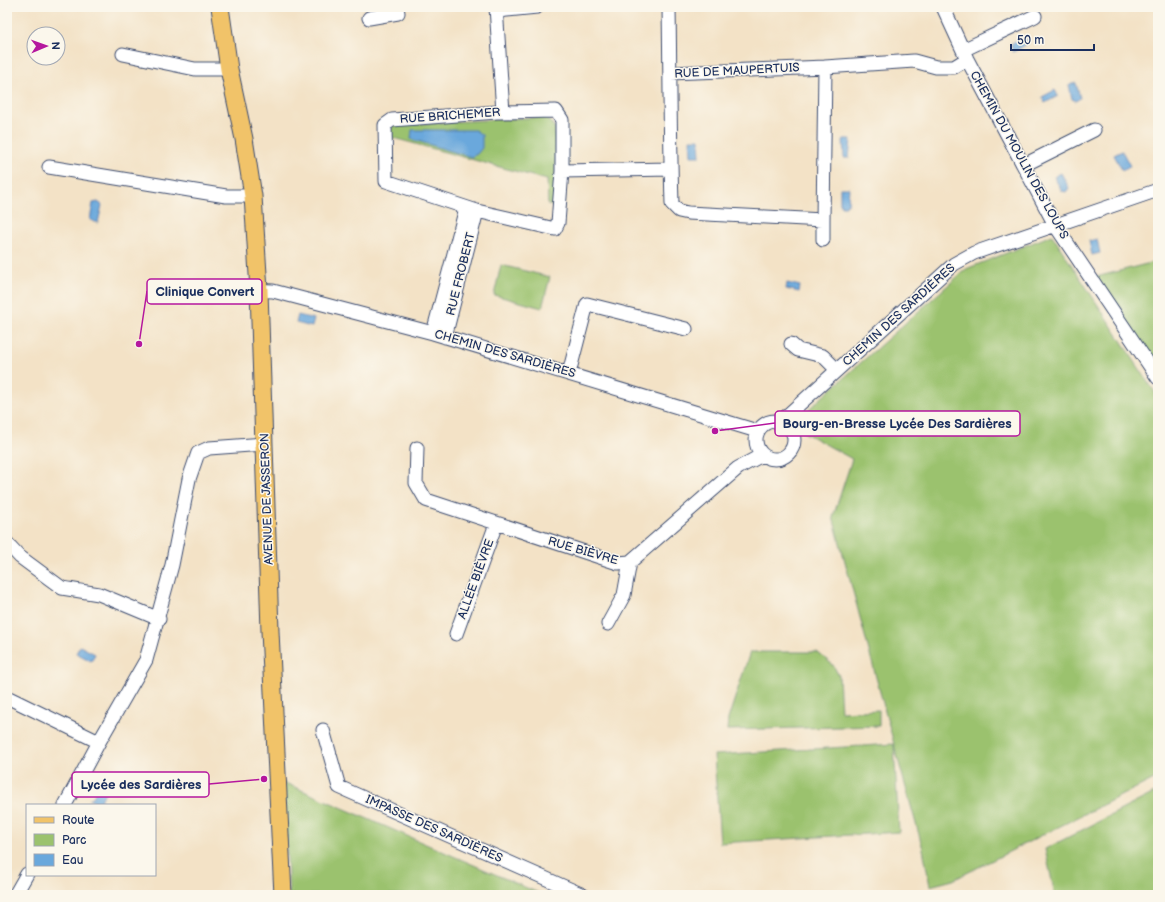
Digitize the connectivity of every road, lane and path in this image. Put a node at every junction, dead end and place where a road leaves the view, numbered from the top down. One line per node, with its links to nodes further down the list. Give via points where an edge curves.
1 (220, 7): 12 (main road, AVENUE DE JASSERON)
2 (397, 7): 8 (street, via 398,13)
3 (537, 7): 6 (street)
4 (669, 7): 13 (street)
5 (943, 7): 10 (street, CHEMIN DU MOULIN DES LOUPS)
6 (496, 9): 14 (street)
7 (1035, 16): 10 (street, RUE DE MAUPERTUIS)
8 (369, 18)
9 (123, 54): 12 (street, via 196,69)
10 (965, 54): 11 (street, RUE DE MAUPERTUIS, via 954,67 936,68 914,61); 16 (street, CHEMIN DU MOULIN DES LOUPS)
11 (825, 67): 13 (street, RUE DE MAUPERTUIS); 23 (street)
12 (229, 69): 21 (main road, AVENUE DE JASSERON, via 236,105 239,153)
13 (670, 72): 18 (street, RUE DE MAUPERTUIS)
14 (503, 112): 19 (street, RUE BRICHEMER, via 556,111 562,120); 22 (street, RUE BRICHEMER, via 392,120 385,125 386,181)
15 (1094, 130): 16 (street)
16 (1024, 165): 24 (street, CHEMIN DU MOULIN DES LOUPS)
17 (49, 167): 21 (street, via 226,196)
18 (671, 169): 19 (street); 23 (street, RUE DE MAUPERTUIS, via 672,204 678,211)
19 (562, 171): 22 (street, RUE BRICHEMER, via 558,222 555,229)
20 (1158, 190): 24 (street, CHEMIN DES SARDIÈRES)
21 (248, 197): 26 (main road, AVENUE DE JASSERON)
22 (471, 210): 28 (street, RUE FROBERT)
23 (823, 220): 25 (street)
24 (1055, 225): 30 (street, CHEMIN DES SARDIÈRES, via 974,253 954,264); 32 (street, CHEMIN DU MOULIN DES LOUPS)
25 (823, 240)
26 (254, 290): 28 (street, CHEMIN DES SARDIÈRES, via 277,292); 37 (main road, AVENUE DE JASSERON)
27 (686, 329): 31 (street, via 587,304)
28 (439, 335): 31 (street, CHEMIN DES SARDIÈRES)
29 (791, 344): 30 (street, via 798,350 823,356)
30 (837, 370): 33 (street, CHEMIN DES SARDIÈRES)
31 (569, 373): 35 (street, CHEMIN DES SARDIÈRES)
32 (1158, 378)
33 (805, 400): 34 (street, CHEMIN DES SARDIÈRES); 36 (street)
34 (781, 421): 35 (street, via 767,422); 36 (street)
35 (757, 431): 39 (street, via 755,443)
36 (792, 431): 39 (street, via 794,444 785,457 770,459)
37 (260, 445): 43 (street, via 209,448 198,453 189,479); 52 (main road, AVENUE DE JASSERON, via 261,566); 53 (main road, AVENUE DE JASSERON)
38 (416, 448): 40 (street, RUE BIÈVRE, via 416,483 426,500)
39 (762, 455): 42 (street, RUE BIÈVRE, via 738,468)
40 (496, 524): 42 (street, RUE BIÈVRE, via 618,563); 45 (street, ALLÉE BIÈVRE)
41 (7, 543): 43 (street, via 20,557 62,588 99,594)
42 (630, 562): 44 (street, via 624,595)
43 (159, 619): 48 (street, via 146,660)
44 (608, 624)
45 (456, 634)
46 (7, 698): 48 (street)
47 (323, 730): 54 (street, IMPASSE DES SARDIÈRES, via 340,787)
48 (99, 742): 49 (street)
49 (67, 804)
50 (26, 876): 51 (street)
51 (15, 895)
52 (276, 895)
53 (283, 895)
54 (583, 895)

